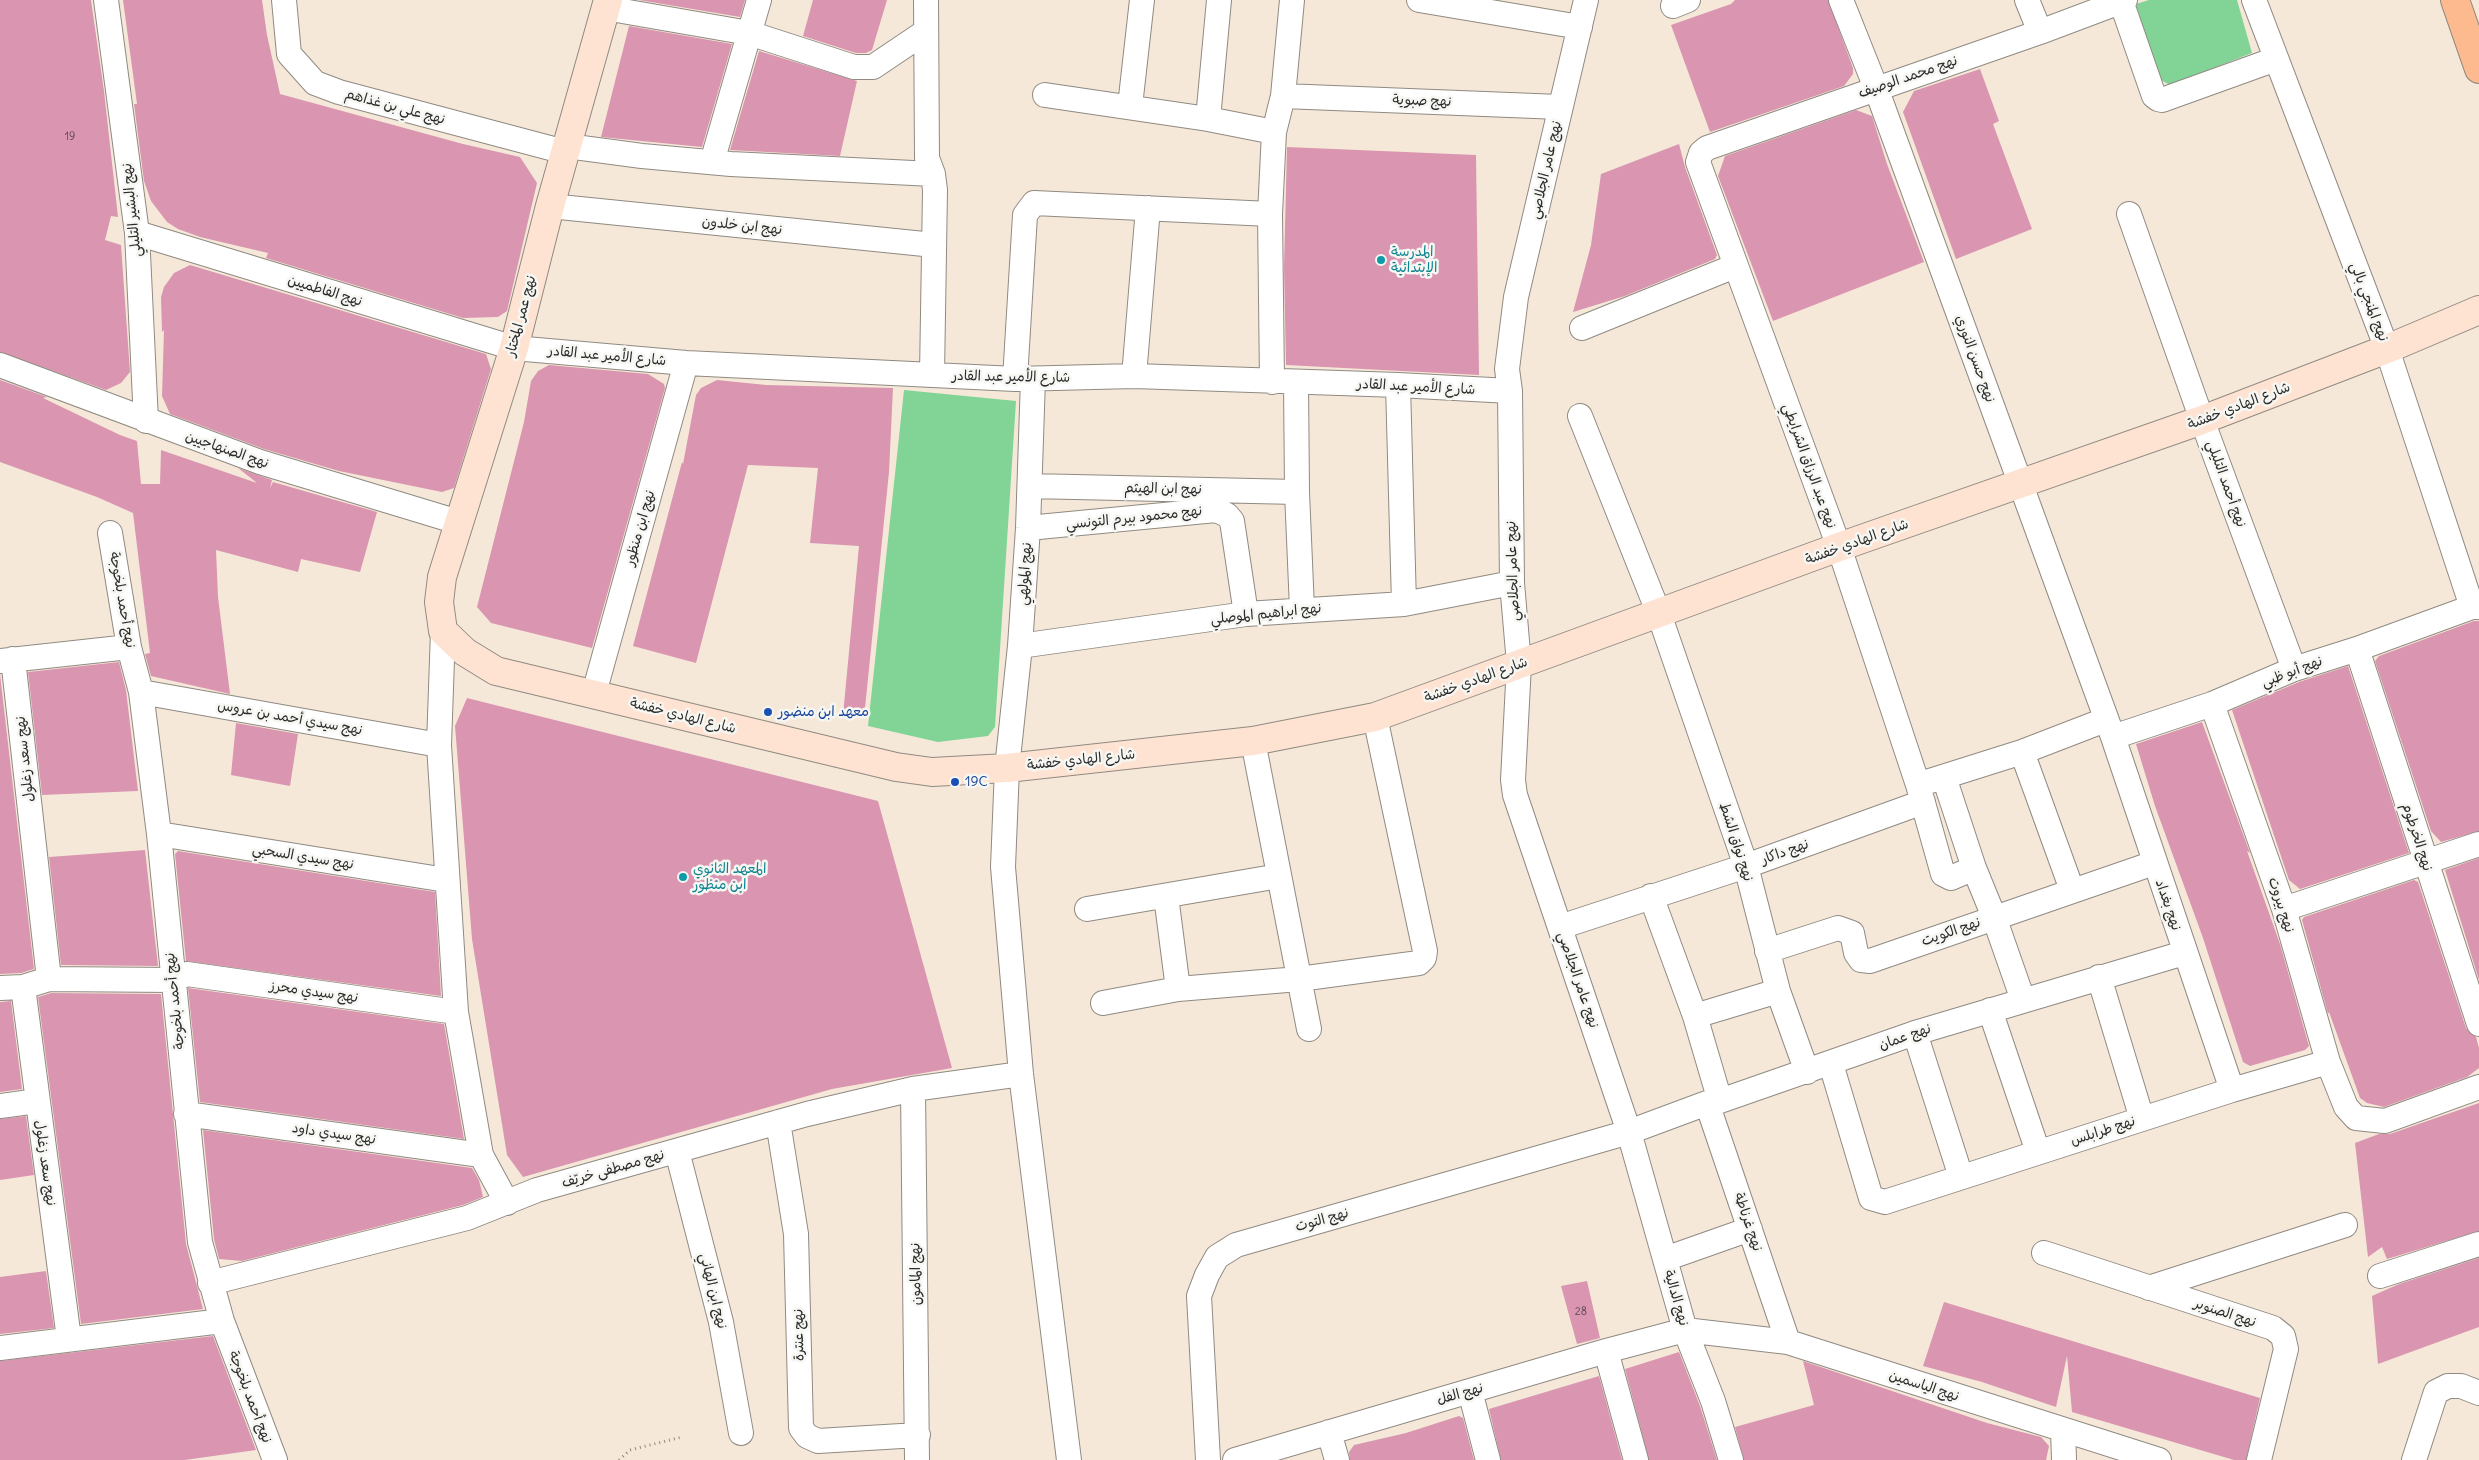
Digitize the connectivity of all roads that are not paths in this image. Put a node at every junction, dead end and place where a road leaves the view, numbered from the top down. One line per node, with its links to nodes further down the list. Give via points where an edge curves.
1 (106, 0): 37 (street, نهج البشير التليلي)
2 (284, 0): 29 (street, نهج علي بن غذاهم, via 289,54 315,83 339,92)
3 (758, 0): 19 (street)
4 (926, 0): 17 (street)
5 (1142, 0): 25 (street)
6 (1219, 0): 27 (street)
7 (1292, 0): 24 (street)
8 (1419, 0): 16 (street)
9 (1586, 0): 16 (street, نهج عامر الجلاصي)
10 (1841, 0): 22 (street, نهج حسن النوري)
11 (2027, 0): 18 (street)
12 (2254, 0): 20 (street, نهج المنجي بالي)
13 (2455, 0): 21 (highway)
14 (2123, 1): 18 (street, نهج محمد الوصيف); 20 (street, via 2154,96 2158,99)
15 (606, 4): 19 (street); 29 (street, نهج عمر المختار)
16 (1580, 28): 26 (street, نهج عامر الجلاصي)
17 (925, 32): 19 (street, via 873,67 862,68); 32 (street, via 927,158)
18 (2040, 32): 22 (street, نهج محمد الوصيف)
19 (749, 33): 30 (street)
20 (2276, 59): 43 (street, نهج المنجي بالي)
21 (2479, 69)
22 (1876, 88): 31 (street, نهج محمد الوصيف, via 1708,148); 56 (street, نهج حسن النوري)
23 (1045, 94): 25 (street)
24 (1283, 96): 26 (street, نهج صبوية); 28 (street)
25 (1130, 106): 27 (street)
26 (1560, 106): 52 (street, نهج عامر الجلاصي, via 1516,297 1507,369)
27 (1208, 118): 28 (street)
28 (1274, 132): 35 (street)
29 (566, 149): 30 (street, نهج علي بن غذاهم); 33 (street, نهج عمر المختار)
30 (712, 162): 32 (street, نهج علي بن غذاهم)
31 (1698, 162): 39 (street, نهج عبد الرزاق الشرايطي)
32 (933, 174): 38 (street)
33 (550, 206): 38 (street, نهج ابن خلدون); 42 (street, نهج عمر المختار)
34 (1148, 208): 35 (street); 47 (street); 48 (street, نهج المولهي, via 1048,202 1034,203 1028,208 1025,215)
35 (1270, 214): 49 (street)
36 (2129, 214): 54 (street, نهج أحمد التليلي)
37 (137, 233): 42 (street, نهج الفاطميين); 55 (street, نهج البشير التليلي)
38 (934, 246): 46 (street)
39 (1735, 266): 41 (street); 62 (street, نهج عبد الرزاق الشرايطي)
40 (2479, 310): 43 (street, شارع الهادي خفشة)
41 (1582, 328)
42 (514, 348): 44 (street, شارع الأمير عبد القادر); 59 (street, نهج عمر المختار)
43 (2387, 349): 54 (street, شارع الهادي خفشة); 65 (street, نهج المنجي بالي)
44 (686, 363): 46 (street, شارع الأمير عبد القادر); 77 (street, نهج ابن منظور)
45 (0, 365): 55 (street, نهج الصنهاجيين)
46 (932, 375): 48 (street, شارع الأمير عبد القادر)
47 (1134, 376): 48 (street, شارع الأمير عبد القادر); 49 (street, شارع الأمير عبد القادر)
48 (1024, 379): 57 (street, نهج المولهي)
49 (1272, 382): 50 (street, شارع الأمير عبد القادر)
50 (1296, 383): 51 (street, شارع الأمير عبد القادر); 58 (street)
51 (1398, 385): 52 (street, شارع الأمير عبد القادر); 64 (street)
52 (1510, 391): 63 (street, نهج عامر الجلاصي)
53 (1580, 416): 68 (street, نهج نواق الشط)
54 (2202, 420): 56 (street, شارع الهادي خفشة); 75 (street, نهج أحمد التليلي)
55 (146, 421): 59 (street, نهج الصنهاجيين, via 260,462)
56 (2020, 484): 62 (street, شارع الهادي خفشة); 80 (street, نهج حسن النوري)
57 (1030, 486): 58 (street, نهج ابن الهيثم); 60 (street, نهج المولهي)
58 (1297, 492): 66 (street)
59 (458, 522): 69 (street, نهج عمر المختار, via 438,602)
60 (1028, 528): 67 (street, نهج محمود بيرم التونسي, via 1216,510 1232,521); 71 (street, نهج المولهي)
61 (110, 533): 70 (street, نهج أحمد بلخوجة)
62 (1840, 548): 68 (street, شارع الهادي خفشة); 86 (street, نهج عبد الرزاق الشرايطي)
63 (1512, 583): 64 (street, نهج ابراهيم الموصلي); 74 (street, نهج عامر الجلاصي)
64 (1404, 604): 66 (street, نهج ابراهيم الموصلي)
65 (2475, 607): 72 (street, نهج أبو ظبي)
66 (1302, 608): 67 (street, نهج ابراهيم الموصلي)
67 (1246, 614): 71 (street, نهج ابراهيم الموصلي)
68 (1659, 614): 74 (street, شارع الهادي خفشة); 91 (street, نهج نواق الشط)
69 (443, 631): 77 (street, شارع الهادي خفشة, via 465,652 496,671); 82 (street)
70 (129, 646): 73 (street); 76 (street, نهج أحمد بلخوجة)
71 (1020, 646): 84 (street, نهج المولهي)
72 (2357, 649): 75 (street, نهج أبو ظبي); 89 (street, نهج الخرطوم)
73 (7, 660): 105 (street, نهج سعد زغلول)
74 (1519, 664): 79 (street, شارع الهادي خفشة); 101 (street, نهج عامر الجلاصي, via 1513,760 1515,795)
75 (2294, 669): 78 (street, نهج أبو ظبي)
76 (142, 692): 82 (street, نهج سيدي أحمد بن عروس); 87 (street, نهج أحمد بلخوجة)
77 (594, 693): 84 (street, شارع الهادي خفشة, via 896,767 932,772)
78 (2212, 704): 80 (street, نهج أبو ظبي); 99 (street, نهج بيروت)
79 (1375, 717): 81 (street, شارع الهادي خفشة); 106 (street, via 1424,958 1419,963)
80 (2109, 729): 83 (street, نهج أبو ظبي); 90 (street, نهج بغداد)
81 (1252, 741): 84 (street, شارع الهادي خفشة); 93 (street)
82 (439, 745): 94 (street)
83 (2022, 752): 85 (street, نهج أبو ظبي); 95 (street)
84 (1007, 768): 123 (street, نهج المولهي, via 1003,867)
85 (1944, 777): 86 (street, نهج أبو ظبي); 92 (street)
86 (1921, 793): 91 (street, نهج داكار); 92 (street, نهج عبد الرزاق الشرايطي, via 1943,874 1951,878)
87 (159, 834): 94 (street, نهج سيدي السحبي); 107 (street, نهج أحمد بلخوجة)
88 (2479, 844): 89 (street)
89 (2425, 861): 99 (street); 117 (street, نهج الخرطوم)
90 (2154, 864): 95 (street, نهج الكويت); 103 (street, نهج بغداد)
91 (1746, 866): 97 (street, نهج داكار); 102 (street, نهج نواق الشط)
92 (1974, 868): 100 (street)
93 (1279, 876): 96 (street); 106 (street)
94 (446, 880): 115 (street)
95 (2072, 890): 100 (street, نهج الكويت)
96 (1166, 896): 98 (street); 110 (street)
97 (1651, 896): 101 (street, نهج داكار); 116 (street, نهج غرناطة)
98 (1087, 909)
99 (2284, 909): 120 (street, نهج بيروت)
100 (1994, 917): 102 (street, نهج الكويت, via 1870,961 1861,960 1856,953 1852,933 1838,928); 112 (street)
101 (1560, 927): 133 (street, نهج عامر الجلاصي)
102 (1767, 952): 111 (street, نهج نواق الشط)
103 (2184, 952): 104 (street, نهج عمان); 126 (street, نهج بغداد)
104 (2099, 977): 112 (street, نهج عمان); 131 (street)
105 (49, 979): 107 (street, نهج سيدي محرز); 108 (street, نهج سيدي محرز)
106 (1299, 979): 110 (street); 118 (street)
107 (173, 980): 115 (street, نهج سيدي محرز, via 187,974); 130 (street, نهج أحمد بلخوجة)
108 (23, 987): 109 (street, نهج سيدي محرز); 127 (street, نهج سعد زغلول)
109 (0, 988)
110 (1178, 989): 113 (street)
111 (1778, 991): 116 (street); 122 (street, نهج نواق الشط)
112 (2023, 1000): 114 (street, نهج عمان)
113 (1103, 1003)
114 (1990, 1010): 119 (street, نهج عمان); 135 (street)
115 (456, 1012): 136 (street)
116 (1695, 1016): 128 (street, نهج غرناطة)
117 (2479, 1024)
118 (1309, 1029)
119 (1915, 1033): 121 (street, نهج عمان); 137 (street)
120 (2328, 1062): 124 (street, نهج بيروت, via 2346,1107 2356,1118 2385,1121); 126 (street, نهج طرابلس)
121 (1831, 1064): 122 (street, نهج عمان); 137 (street, نهج طرابلس, via 1871,1198 1885,1202)
122 (1806, 1072): 128 (street, نهج عمان)
123 (1021, 1074): 125 (street, نهج مصطفى خريّف); 159 (street, نهج المولهي)
124 (2479, 1087)
125 (913, 1089): 132 (street, نهج مصطفى خريّف); 158 (street, نهج المامون)
126 (2232, 1090): 131 (street, نهج طرابلس)
127 (37, 1101): 129 (street); 149 (street, نهج سعد زغلول)
128 (1714, 1102): 133 (street, نهج عمان); 140 (street, نهج غرناطة)
129 (0, 1106)
130 (186, 1114): 136 (street, نهج سيدي داود); 145 (street, نهج أحمد بلخوجة, via 200,1242)
131 (2142, 1118): 135 (street, نهج طرابلس)
132 (778, 1122): 134 (street, نهج مصطفى خريّف); 158 (street, نهج عنترة, via 796,1234 801,1428 807,1436 818,1441)
133 (1630, 1132): 143 (street, نهج الدالية); 162 (street, نهج التوت, via 1236,1245 1217,1257 1206,1275 1200,1296)
134 (677, 1151): 138 (street, نهج مصطفى خريّف, via 537,1190); 156 (street, نهج ابن الهاني, via 721,1322)
135 (2038, 1152): 137 (street, نهج طرابلس)
136 (481, 1155): 138 (street)
137 (1961, 1177)
138 (506, 1203): 145 (street, نهج مصطفى خريّف, via 467,1218)
139 (2345, 1225): 146 (street)
140 (1750, 1229): 143 (street); 150 (street, نهج غرناطة)
141 (2479, 1244): 144 (street)
142 (2044, 1253): 146 (street, نهج الصنوبر)
143 (1665, 1259): 148 (street, نهج الدالية)
144 (2380, 1276)
145 (210, 1283): 147 (street, نهج أحمد بلخوجة)
146 (2149, 1288): 170 (street, نهج الصنوبر, via 2273,1328 2283,1336 2286,1349)
147 (222, 1321): 149 (street); 160 (street, نهج أحمد بلخوجة)
148 (1685, 1330): 150 (street, نهج الياسمين); 152 (street, نهج الفل); 167 (street, نهج الدالية, via 1713,1401)
149 (69, 1339): 151 (street)
150 (1788, 1342): 155 (street, نهج الياسمين)
151 (0, 1348)
152 (1606, 1351): 153 (street, نهج الفل); 166 (street)
153 (1470, 1392): 157 (street, نهج الفل); 165 (street)
154 (2479, 1393): 171 (street, via 2460,1386 2448,1386 2436,1392)
155 (2063, 1430): 168 (street); 169 (street, نهج الياسمين)
156 (741, 1432)
157 (1329, 1432): 163 (street, نهج الفل); 164 (street)
158 (918, 1435): 161 (street, نهج المامون)
159 (1071, 1459)
160 (274, 1460)
161 (917, 1460)
162 (1208, 1460)
163 (1235, 1460)
164 (1337, 1460)
165 (1488, 1460)
166 (1636, 1460)
167 (1731, 1460)
168 (2064, 1460)
169 (2159, 1460)
170 (2259, 1460)
171 (2414, 1460)

